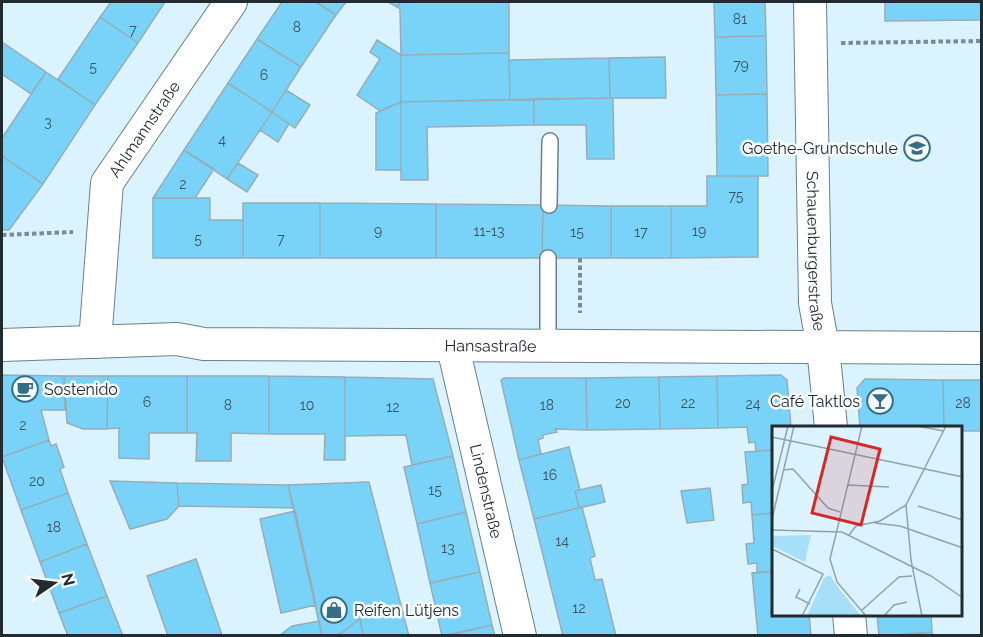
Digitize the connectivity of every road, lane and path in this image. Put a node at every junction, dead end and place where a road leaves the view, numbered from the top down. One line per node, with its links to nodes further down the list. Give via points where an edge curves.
1 (231, 2): 7 (street, Ahlmannstraße, via 107,183)
2 (810, 2): 4 (street, Schauenburgerstraße)
3 (981, 41): 4 (path)
4 (810, 44): 16 (street, Schauenburgerstraße, via 814,303)
5 (550, 141): 6 (lane)
6 (549, 205)
7 (103, 230): 8 (path); 11 (street, Ahlmannstraße)
8 (2, 235)
9 (548, 258): 14 (lane)
10 (580, 258): 12 (path)
11 (95, 342): 13 (street, Hansastraße); 15 (street, Hansastraße, via 177,339 204,344)
12 (581, 344): 14 (street, Hansastraße); 16 (street, Hansastraße)
13 (2, 345)
14 (548, 345): 15 (street, Hansastraße)
15 (453, 347): 20 (street, Lindenstraße)
16 (823, 347): 17 (street, Hansastraße); 18 (street, Schauenburgerstraße)
17 (981, 348)
18 (831, 426)
19 (849, 616): 21 (street)
20 (520, 636)
21 (851, 636)

